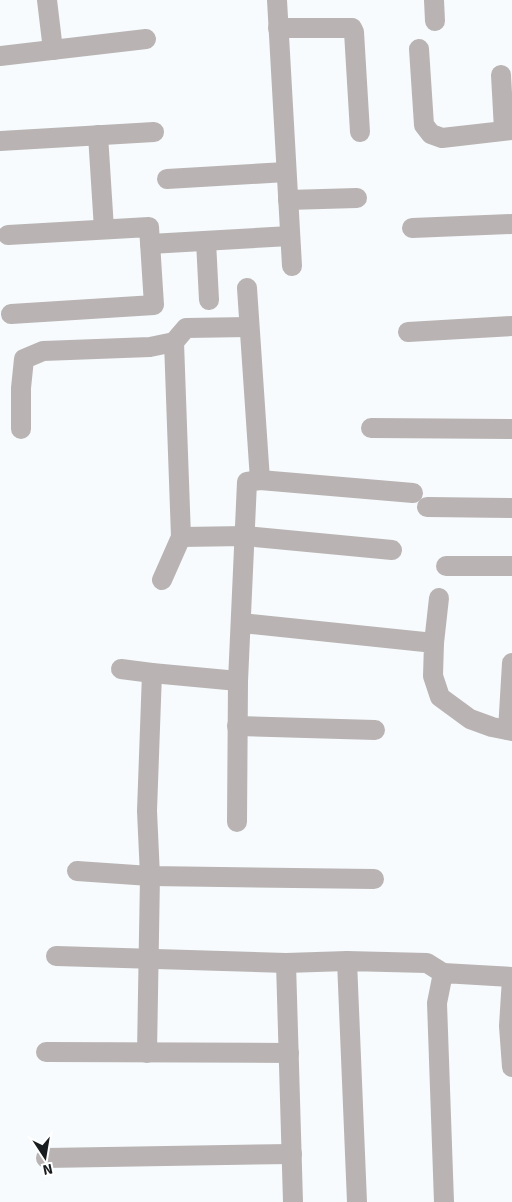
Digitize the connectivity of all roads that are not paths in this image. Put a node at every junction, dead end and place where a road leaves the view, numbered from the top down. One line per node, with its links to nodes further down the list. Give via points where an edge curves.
1 (47, 0): 8 (street)
2 (277, 0): 5 (street)
3 (434, 0): 4 (street)
4 (435, 21)
5 (278, 28): 13 (street, via 352,28); 16 (street)
6 (146, 39): 8 (street)
7 (418, 49): 11 (street, via 424,125 431,134 442,138)
8 (53, 50): 9 (street)
9 (0, 56)
10 (501, 75): 11 (street)
11 (508, 130)
12 (154, 132): 14 (street)
13 (360, 132)
14 (98, 135): 15 (street); 22 (street)
15 (0, 141)
16 (286, 172): 17 (street); 19 (street)
17 (168, 179)
18 (357, 198): 19 (street)
19 (288, 200): 24 (street)
20 (512, 224): 21 (street)
21 (412, 228)
22 (104, 229): 23 (street); 26 (street, via 149,227)
23 (8, 235)
24 (290, 236): 25 (street); 27 (street)
25 (206, 241): 26 (street); 29 (street)
26 (150, 244): 30 (street, via 154,305)
27 (292, 266)
28 (247, 288): 32 (street)
29 (209, 300)
30 (11, 314)
31 (512, 326): 33 (street)
32 (249, 327): 34 (street, via 186,328); 38 (street)
33 (408, 332)
34 (174, 342): 36 (street, via 150,347 43,352 24,359); 41 (street)
35 (371, 428): 37 (street)
36 (21, 429)
37 (512, 429)
38 (260, 480): 39 (street); 40 (street, via 248,482)
39 (512, 508)
40 (245, 536): 41 (street); 42 (street); 47 (street)
41 (182, 537): 45 (street)
42 (392, 550)
43 (446, 566): 44 (street)
44 (512, 566)
45 (162, 580)
46 (439, 598): 48 (street)
47 (242, 623): 48 (street); 52 (street)
48 (434, 642): 55 (street, via 433,676 440,697 470,719 492,728)
49 (512, 664): 55 (street)
50 (121, 669): 51 (street)
51 (152, 674): 52 (street); 58 (street, via 147,811)
52 (238, 681): 53 (street)
53 (238, 726): 54 (street); 56 (street)
54 (375, 730)
55 (510, 730)
56 (237, 822)
57 (77, 871): 58 (street)
58 (150, 876): 59 (street); 61 (street)
59 (374, 879)
60 (56, 956): 61 (street)
61 (147, 958): 63 (street); 67 (street)
62 (347, 961): 63 (street); 64 (street, via 427,963); 73 (street)
63 (286, 963): 68 (street)
64 (443, 973): 65 (street); 74 (street, via 437,1003)
65 (512, 978): 69 (street, via 509,1026)
66 (46, 1052): 67 (street)
67 (147, 1053): 68 (street)
68 (289, 1054): 70 (street)
69 (512, 1067)
70 (292, 1154): 71 (street); 72 (street)
71 (46, 1158)
72 (293, 1202)
73 (357, 1202)
74 (444, 1202)

